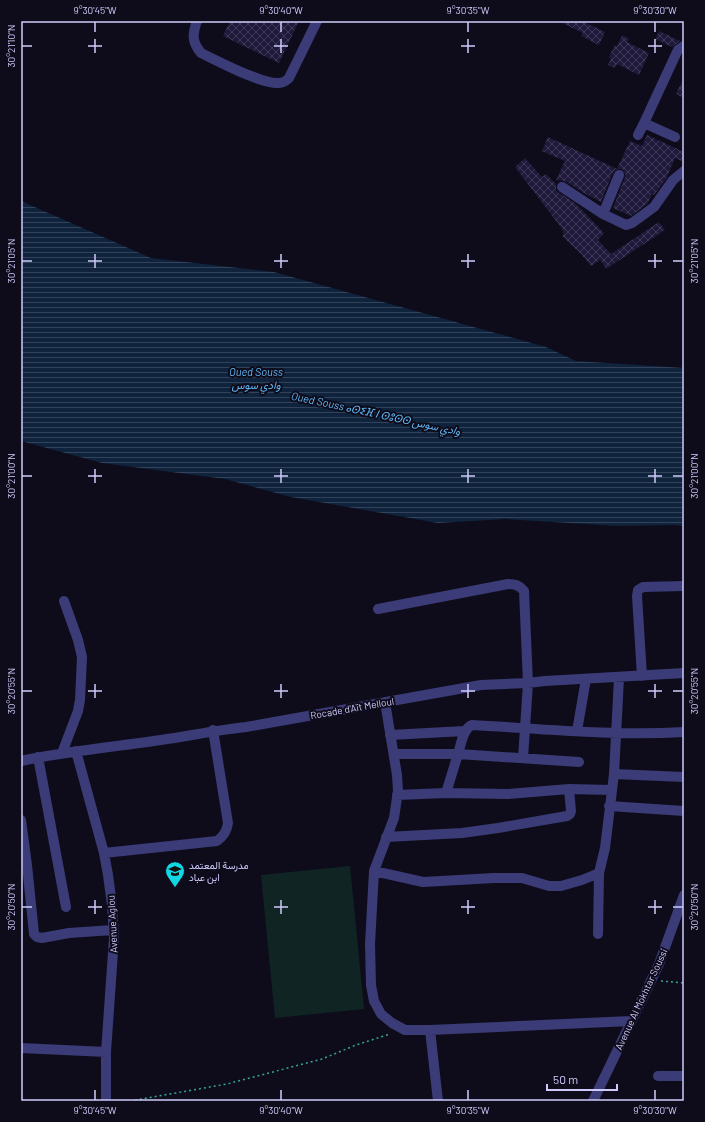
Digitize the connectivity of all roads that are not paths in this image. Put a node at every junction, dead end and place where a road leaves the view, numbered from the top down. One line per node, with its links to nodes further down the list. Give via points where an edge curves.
1 (197, 21): 2 (street, via 193,34 201,53 265,82 278,84 289,78)
2 (317, 21)
3 (684, 46): 4 (street, via 678,50)
4 (644, 124): 5 (street); 6 (street)
5 (638, 135)
6 (675, 137)
7 (684, 171): 10 (street, via 673,180 654,208 632,223 626,225)
8 (619, 175): 10 (street)
9 (562, 186): 10 (street)
10 (603, 214)
11 (684, 586): 15 (street, via 643,587 638,590)
12 (64, 601): 28 (street, via 82,657 78,710)
13 (378, 609): 18 (street, via 508,584 521,587 524,591)
14 (684, 673): 15 (street, Rocade d'Aït Melloul)
15 (642, 676): 16 (street, Rocade d'Aït Melloul)
16 (619, 678): 17 (street, Rocade d'Aït Melloul); 25 (street)
17 (586, 679): 18 (street, Rocade d'Aït Melloul); 23 (street)
18 (528, 683): 19 (street, Rocade d'Aït Melloul, via 482,685); 20 (street)
19 (386, 702): 21 (street, Rocade d'Aït Melloul); 26 (street)
20 (524, 728): 22 (street, via 472,725 468,726); 23 (street); 32 (street)
21 (213, 730): 27 (street, Rocade d'Aït Melloul, via 162,740); 45 (street, via 228,823 223,837 218,841)
22 (466, 731): 26 (street); 30 (street)
23 (577, 731): 25 (street)
24 (684, 732): 25 (street)
25 (616, 734): 35 (street)
26 (390, 735): 29 (street)
27 (76, 751): 28 (street, Rocade d'Aït Melloul); 45 (street, Avenue Aglou)
28 (62, 753): 31 (street, Rocade d'Aït Melloul)
29 (394, 754): 30 (street); 40 (street)
30 (458, 754): 32 (street); 39 (street)
31 (38, 757): 33 (street, Rocade d'Aït Melloul); 49 (street)
32 (523, 758): 34 (street)
33 (21, 761)
34 (578, 762)
35 (614, 774): 36 (street); 38 (street)
36 (684, 777)
37 (570, 789): 38 (street); 39 (street, via 508,794); 44 (street, via 571,811 566,816 462,833)
38 (612, 790): 41 (street)
39 (446, 792): 40 (street)
40 (397, 795): 44 (street, via 394,818)
41 (609, 806): 42 (street); 47 (street, via 605,848)
42 (684, 811)
43 (21, 820): 50 (street, via 34,934 42,938)
44 (386, 837): 46 (street)
45 (104, 852): 50 (street, Avenue Aglou)
46 (374, 871): 47 (street, via 423,882 522,878 548,886 561,886); 53 (street, via 370,944 374,1001 382,1014 405,1030)
47 (599, 873): 51 (street)
48 (684, 895): 52 (street, Avenue Al Mokhtar Soussi, via 659,964)
49 (66, 907)
50 (113, 930): 55 (street, Avenue Aglou, via 114,957)
51 (598, 934)
52 (631, 1021): 53 (street); 60 (street, Avenue Al Mokhtar Soussi)
53 (430, 1030): 59 (street)
54 (21, 1048): 55 (street)
55 (106, 1052): 58 (street, Avenue Aglou)
56 (658, 1076): 57 (street)
57 (684, 1076)
58 (106, 1101)
59 (438, 1101)
60 (593, 1101)

